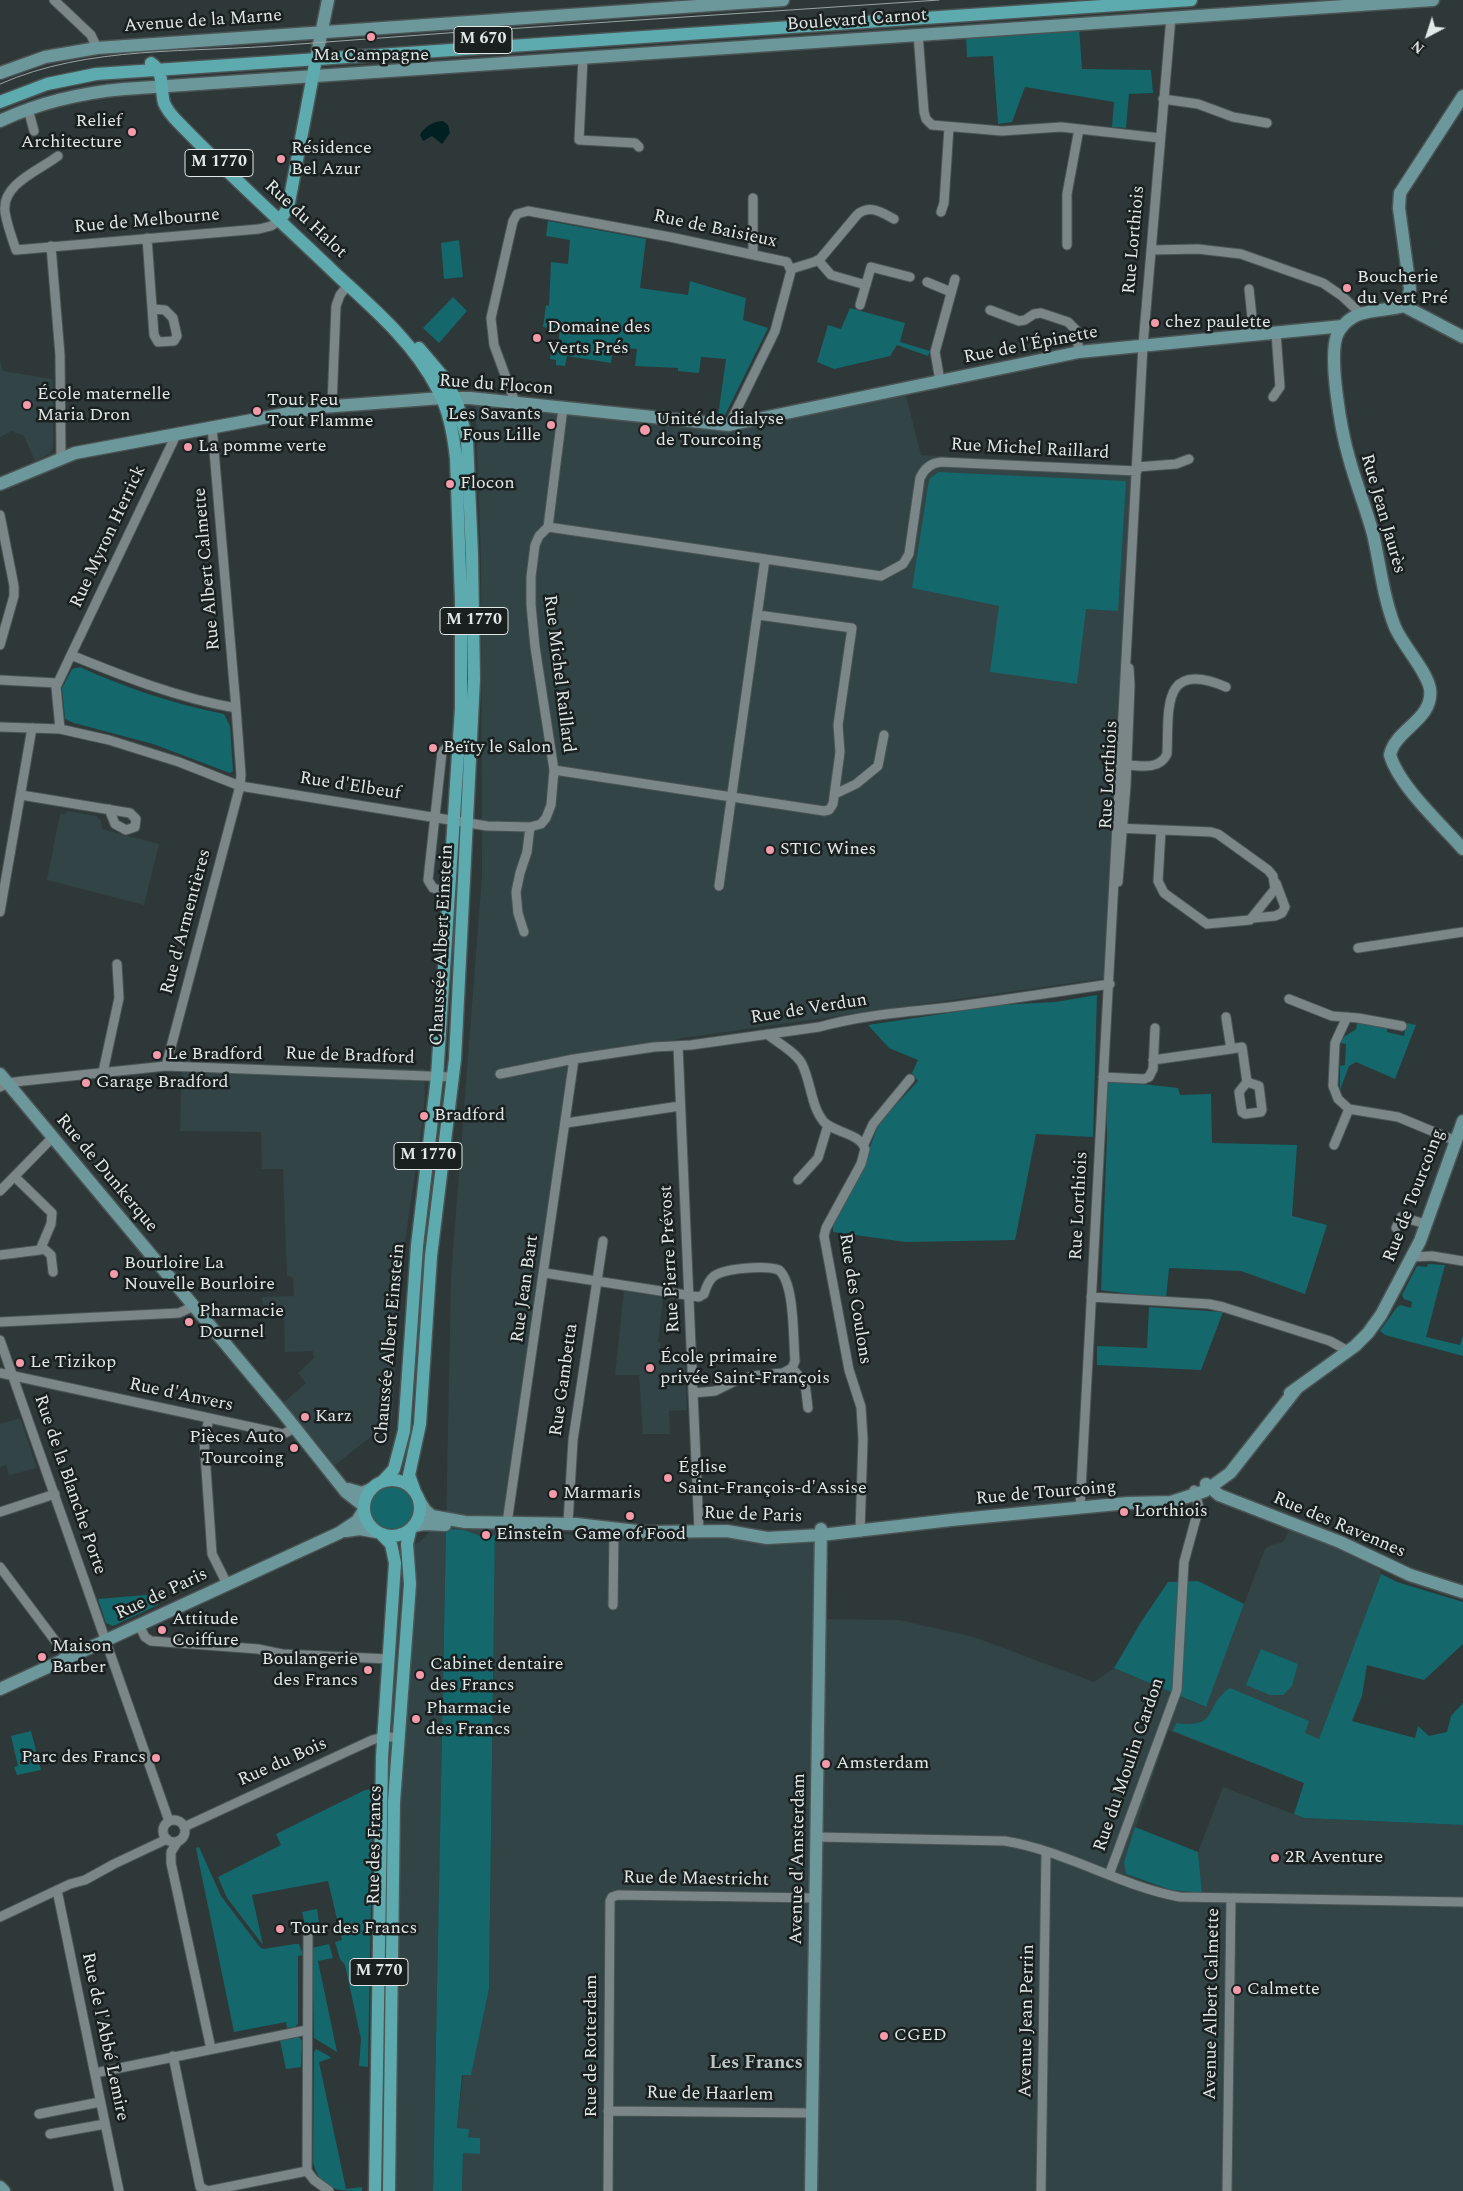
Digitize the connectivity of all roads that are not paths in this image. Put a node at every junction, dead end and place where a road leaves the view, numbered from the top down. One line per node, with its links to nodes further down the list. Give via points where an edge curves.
1 (54, 0): 12 (street, via 91,35)
2 (328, 0): 9 (street)
3 (783, 0): 7 (street, Boulevard Carnot)
4 (1070, 0): 10 (main road, Boulevard Carnot / M 670)
5 (1191, 0): 10 (main road, Boulevard Carnot / M 670)
6 (1433, 0): 8 (street, Boulevard Carnot)
7 (652, 9): 9 (street, Avenue de la Marne)
8 (1171, 17): 11 (street, Boulevard Carnot); 21 (street, Rue Lorthiois)
9 (322, 31): 12 (street, Avenue de la Marne); 13 (street)
10 (648, 32): 13 (main road, M 670)
11 (918, 34): 14 (street, Boulevard Carnot); 26 (street, via 924,116 932,125)
12 (98, 48): 16 (street, Avenue de la Marne, via 45,57)
13 (317, 55): 15 (main road, M 670); 17 (main road)
14 (583, 58): 17 (street); 30 (street, via 579,140 634,143)
15 (155, 67): 18 (main road, Rue du Halot); 19 (main road, M 670, via 67,71); 22 (main road, M 670, via 63,80)
16 (0, 72)
17 (313, 76): 18 (street); 35 (main road, via 288,208)
18 (162, 87): 23 (street, via 95,92); 35 (main road, Rue du Halot / M 1770, via 165,105 174,118)
19 (0, 94)
20 (1463, 96): 51 (street, via 1400,194 1410,289)
21 (1163, 99): 25 (street, via 1198,104 1233,117); 29 (street, Rue Lorthiois)
22 (0, 102)
23 (28, 109): 24 (street); 28 (street)
24 (0, 121)
25 (1267, 123)
26 (949, 127): 27 (street, via 1011,131 1056,127); 33 (street)
27 (1079, 129): 29 (street); 37 (street, via 1067,194)
28 (34, 131)
29 (1160, 138): 39 (street, Rue Lorthiois)
30 (639, 147)
31 (58, 156): 38 (street, Rue de Melbourne, via 18,184 8,195 5,213 16,250)
32 (753, 198): 40 (street)
33 (941, 212)
34 (894, 218): 41 (street, via 873,209 864,210)
35 (280, 220): 36 (street, Rue de Melbourne, via 259,229); 46 (main road, Rue du Halot / M 1770)
36 (147, 238): 38 (street, Rue de Melbourne); 52 (street)
37 (1067, 245)
38 (51, 246): 70 (street, via 60,355)
39 (1151, 250): 54 (street, via 1203,249 1241,254 1323,283); 59 (street, Rue Lorthiois)
40 (753, 254): 42 (street, Rue de Baisieux, via 784,261); 64 (street, Rue de Baisieux, via 619,227 521,212 513,221 491,318 494,345)
41 (818, 260): 42 (street); 47 (street, via 831,275)
42 (791, 268): 67 (street, Rue de Baisieux, via 775,331)
43 (910, 277): 47 (street, via 871,267)
44 (955, 279): 49 (street)
45 (927, 282): 49 (street)
46 (348, 285): 63 (main road, Rue du Halot / M 1770, via 412,340 431,361 446,380); 65 (street, via 336,306)
47 (866, 285): 50 (street)
48 (1249, 289): 57 (street)
49 (951, 292): 61 (street, via 935,352)
50 (860, 305)
51 (1404, 306): 54 (street); 58 (street)
52 (153, 309)
53 (990, 310): 60 (street, via 1019,320 1041,313 1068,322 1076,330)
54 (1360, 313): 55 (street)
55 (1343, 326): 56 (street, Rue de l'Épinette); 102 (street, Rue Jean Jaurès, via 1336,338 1334,364 1346,448 1367,511 1395,626 1429,687 1430,700 1426,710 1394,745 1390,755 1407,785)
56 (1276, 333): 57 (street, Rue de l'Épinette); 62 (street, via 1280,387)
57 (1254, 336): 59 (street, Rue de l'Épinette)
58 (1463, 337)
59 (1142, 345): 60 (street, Rue de l'Épinette); 72 (street, Rue Lorthiois)
60 (1079, 352): 61 (street, Rue de l'Épinette)
61 (940, 381): 67 (street, Rue de l'Épinette)
62 (1273, 397)
63 (449, 398): 64 (street, Rue du Flocon); 65 (street, Rue du Flocon); 88 (main road, Chaussée Albert Einstein / M 1770, via 456,458 461,600); 98 (main road, Chaussée Albert Einstein / M 1770, via 466,435 474,635)
64 (515, 402): 66 (street, Rue du Flocon)
65 (332, 405): 68 (street, Rue du Flocon)
66 (563, 408): 67 (street, Rue du Flocon); 75 (street, Rue Michel Raillard)
67 (729, 424)
68 (212, 427): 69 (street, Rue du Flocon); 83 (street, Rue Albert Calmette)
69 (177, 433): 70 (street, Rue du Flocon); 79 (street, Rue Myron Herrick)
70 (61, 458): 73 (street, Rue du Flocon)
71 (1189, 459): 72 (street)
72 (1137, 469): 76 (street, Rue Michel Raillard, via 937,463 926,468 920,478 909,554 894,570 881,576); 89 (street, Rue Lorthiois, via 1128,646 1130,686)
73 (0, 484)
74 (0, 515): 78 (street, via 14,596)
75 (548, 527): 76 (street, Rue Michel Raillard); 90 (street, Rue Michel Raillard, via 535,545 531,605)
76 (765, 559): 77 (street)
77 (758, 615): 92 (street, via 852,628 838,725 840,752); 94 (street)
78 (0, 645)
79 (71, 655): 81 (street, Rue Myron Herrick); 83 (street, via 179,696)
80 (0, 680): 81 (street)
81 (57, 683): 86 (street)
82 (1226, 686): 89 (street, via 1199,678 1180,684 1170,697 1167,754 1164,759 1154,766)
83 (236, 708): 91 (street, Rue Albert Calmette)
84 (0, 727): 85 (street, Rue d'Elbeuf)
85 (32, 728): 86 (street, Rue d'Elbeuf); 93 (street)
86 (60, 729): 91 (street, Rue d'Elbeuf, via 139,749)
87 (884, 735): 92 (street, Rue Michel Raillard, via 878,766 856,784)
88 (459, 746): 96 (street, via 449,746 442,752); 97 (main road, Chaussée Albert Einstein / M 1770)
89 (1123, 764): 100 (street, Rue Lorthiois)
90 (554, 770): 94 (street, Rue Michel Raillard); 99 (street, Rue Michel Raillard, via 548,815 541,824)
91 (240, 786): 96 (street, Rue d'Elbeuf); 123 (street, Rue d'Armentières)
92 (835, 794): 94 (street, Rue Michel Raillard, via 827,811)
93 (21, 795): 95 (street); 106 (street)
94 (732, 797): 104 (street)
95 (108, 809)
96 (435, 817): 97 (street, Rue d'Elbeuf); 105 (street, via 428,880 432,888)
97 (454, 821): 98 (street); 105 (main road, Chaussée Albert Einstein / M 1770)
98 (468, 823): 99 (street); 127 (main road, Chaussée Albert Einstein / M 1770)
99 (530, 827): 108 (street, via 528,852 516,892)
100 (1120, 828): 101 (street); 112 (street, Rue Lorthiois, via 1120,869 1113,906)
101 (1161, 830): 103 (street, via 1218,834 1268,870); 107 (street, via 1158,881 1162,891 1207,924)
102 (1463, 849)
103 (1275, 880): 107 (street, via 1273,892); 107 (street, via 1285,907 1282,913)
104 (719, 886)
105 (450, 893): 126 (main road, Chaussée Albert Einstein / M 1770)
106 (0, 912)
107 (1253, 918)
108 (524, 932)
109 (1463, 932): 110 (street)
110 (1358, 948)
111 (117, 964): 124 (street, via 118,1005)
112 (1110, 984): 118 (street, Rue de Verdun, via 920,1009); 128 (street, Rue Lorthiois)
113 (1289, 999): 115 (street, via 1332,1016)
114 (1226, 1017): 120 (street)
115 (1347, 1017): 116 (street); 133 (street, via 1335,1039 1333,1086 1338,1099)
116 (1402, 1026)
117 (1155, 1028): 122 (street)
118 (767, 1034): 119 (street, Rue de Verdun); 136 (street, via 802,1063 818,1111)
119 (678, 1046): 121 (street, Rue de Verdun); 132 (street, Rue Pierre Prévost)
120 (1231, 1049): 122 (street); 131 (street, via 1242,1047)
121 (574, 1059): 125 (street, Rue de Verdun); 135 (street, Rue Jean Bart)
122 (1156, 1060): 128 (street, via 1146,1078)
123 (166, 1066): 124 (street, Rue de Bradford); 126 (street, Rue de Bradford)
124 (103, 1072): 130 (street, Rue de Bradford)
125 (500, 1074)
126 (437, 1077): 127 (street, Rue de Bradford); 168 (main road, Chaussée Albert Einstein / M 1770, via 417,1246 404,1431 394,1469)
127 (453, 1077): 173 (main road, Chaussée Albert Einstein / M 1770, via 431,1256 420,1424 409,1475)
128 (1103, 1077): 155 (street, Rue Lorthiois)
129 (910, 1079): 139 (street, Rue des Coulons, via 873,1124)
130 (2, 1081): 137 (street, Rue de Dunkerque)
131 (1247, 1082)
132 (680, 1106): 135 (street); 154 (street, Rue Pierre Prévost)
133 (1350, 1109): 138 (street, via 1398,1118); 140 (street)
134 (1463, 1121): 138 (street, Rue de Tourcoing)
135 (566, 1123): 152 (street, Rue Jean Bart)
136 (828, 1125): 139 (street); 142 (street, via 818,1158)
137 (53, 1137): 141 (street); 156 (street, Rue de Dunkerque)
138 (1456, 1141): 144 (street, Rue de Tourcoing)
139 (864, 1144): 181 (street, Rue des Coulons, via 861,1164 824,1236 849,1370 861,1407)
140 (1334, 1145)
141 (15, 1178): 143 (street); 147 (street, via 52,1213)
142 (798, 1180)
143 (0, 1191)
144 (1426, 1224): 145 (street, via 1401,1217); 149 (street, Rue de Tourcoing)
145 (1396, 1228)
146 (603, 1242): 153 (street, Rue Gambetta)
147 (42, 1247): 148 (street, via 36,1252); 151 (street, via 51,1255)
148 (0, 1255)
149 (1413, 1257): 150 (street, via 1432,1256); 159 (street, Rue de Tourcoing, via 1374,1326)
150 (1460, 1262)
151 (53, 1272)
152 (544, 1273): 153 (street); 178 (street, Rue Jean Bart)
153 (596, 1281): 154 (street); 179 (street, Rue Gambetta, via 573,1440)
154 (690, 1296): 160 (street, via 703,1296 710,1280 721,1272 779,1270 785,1278 789,1296); 163 (street, Rue Pierre Prévost)
155 (1091, 1297): 159 (street, via 1217,1305 1294,1328); 175 (street, Rue Lorthiois)
156 (194, 1306): 157 (street, via 179,1313); 166 (street, Rue de Dunkerque)
157 (0, 1322)
158 (0, 1340): 162 (street, Rue de la Blanche Porte)
159 (1348, 1351): 169 (street, Rue de Tourcoing, via 1297,1388 1234,1469)
160 (792, 1368): 163 (street, via 783,1373 743,1378 715,1391); 164 (street, via 805,1383)
161 (0, 1373): 162 (street, Rue d'Anvers)
162 (13, 1376): 165 (street, Rue d'Anvers); 172 (street, Rue de la Blanche Porte)
163 (694, 1393): 183 (street, Rue Pierre Prévost)
164 (808, 1408)
165 (209, 1419): 166 (street, Rue d'Anvers, via 279,1433 288,1433); 188 (street, via 204,1440 212,1554)
166 (295, 1428): 167 (street, Rue de Dunkerque)
167 (339, 1482): 170 (street, Rue de Dunkerque, via 358,1493); 174 (street, Rue de Dunkerque)
168 (382, 1482): 170 (main road); 173 (main road, via 400,1481)
169 (1208, 1485): 171 (street, Rue de Tourcoing); 189 (street, Rue des Ravennes, via 1230,1499 1340,1542 1398,1570)
170 (371, 1489): 174 (main road)
171 (1195, 1492): 175 (street, Rue de Tourcoing, via 1171,1502); 204 (street, Rue du Moulin Cardon, via 1199,1507 1184,1562 1177,1690)
172 (55, 1494): 176 (street); 192 (street, Rue de la Blanche Porte)
173 (417, 1496): 177 (street, Rue de Paris, via 432,1516); 180 (main road, via 420,1514)
174 (364, 1508): 185 (street, Rue de Paris, via 357,1521); 186 (main road, via 367,1522)
175 (1080, 1508): 181 (street, Rue de Tourcoing)
176 (0, 1512)
177 (465, 1522): 178 (street, Rue de Paris); 180 (street, Rue de Paris)
178 (507, 1523): 179 (street, Rue de Paris)
179 (568, 1523): 182 (street, Rue de Paris)
180 (412, 1528): 186 (main road, via 395,1537); 197 (main road, Rue des Francs / M 770, via 407,1544 410,1584)
181 (860, 1528): 184 (street, Rue de Paris)
182 (614, 1529): 183 (street, Rue de Paris); 190 (street)
183 (700, 1531): 184 (street, Rue de Paris, via 727,1531 761,1538)
184 (821, 1532): 200 (street, Avenue d'Amsterdam)
185 (339, 1533): 186 (street, Rue de Paris, via 360,1529); 188 (street, Rue de Paris)
186 (379, 1533): 194 (main road, Rue des Francs / M 770, via 391,1544 395,1563)
187 (1, 1569): 193 (street)
188 (227, 1584): 191 (street, Rue de Paris)
189 (1463, 1592)
190 (613, 1605)
191 (139, 1625): 192 (street, Rue de Paris); 194 (street, via 151,1641 278,1653)
192 (105, 1640): 193 (street, Rue de Paris); 198 (street, Rue de la Blanche Porte)
193 (68, 1658): 195 (street, Rue de Paris)
194 (389, 1658): 196 (main road, Rue des Francs / M 770)
195 (0, 1689)
196 (384, 1737): 197 (street, Rue du Bois); 199 (street, Rue du Bois); 227 (main road, Rue des Francs / M 770)
197 (398, 1737): 228 (main road, Rue des Francs / M 770, via 394,1812)
198 (169, 1821): 199 (street, via 179,1821); 201 (street, via 163,1830)
199 (184, 1827): 202 (street, via 184,1835)
200 (817, 1837): 203 (street, via 1005,1841); 206 (street, Avenue d'Amsterdam)
201 (167, 1839): 202 (street); 205 (street, via 85,1880)
202 (178, 1841): 213 (street, via 171,1863)
203 (1046, 1852): 204 (street); 231 (street, Avenue Jean Perrin)
204 (1109, 1874): 207 (street, via 1173,1896)
205 (57, 1890): 210 (street); 215 (street, Rue de l'Abbé Lemire)
206 (816, 1898): 208 (street, Rue de Maestricht, via 618,1894); 218 (street, Avenue d'Amsterdam)
207 (1231, 1898): 209 (street, Avenue Albert Calmette); 232 (street, Avenue Albert Calmette)
208 (610, 1901): 217 (street, Rue de Rotterdam)
209 (1463, 1902)
210 (0, 1917)
211 (308, 1936): 212 (street)
212 (308, 2030): 213 (street); 222 (street)
213 (211, 2049): 214 (street)
214 (174, 2056): 215 (street); 222 (street, via 200,2187 211,2190)
215 (95, 2072): 216 (street, Rue de l'Abbé Lemire)
216 (100, 2102): 219 (street); 220 (street, Rue de l'Abbé Lemire)
217 (608, 2111): 218 (street, Rue de Haarlem); 229 (street, Rue de Rotterdam)
218 (812, 2113): 230 (street, Avenue d'Amsterdam)
219 (39, 2114)
220 (105, 2124): 221 (street); 225 (street, Rue de l'Abbé Lemire)
221 (50, 2134)
222 (307, 2171): 226 (street)
223 (0, 2187): 224 (street)
224 (4, 2191)
225 (119, 2191)
226 (329, 2191)
227 (375, 2191)
228 (389, 2191)
229 (608, 2191)
230 (811, 2191)
231 (1041, 2191)
232 (1227, 2191)

